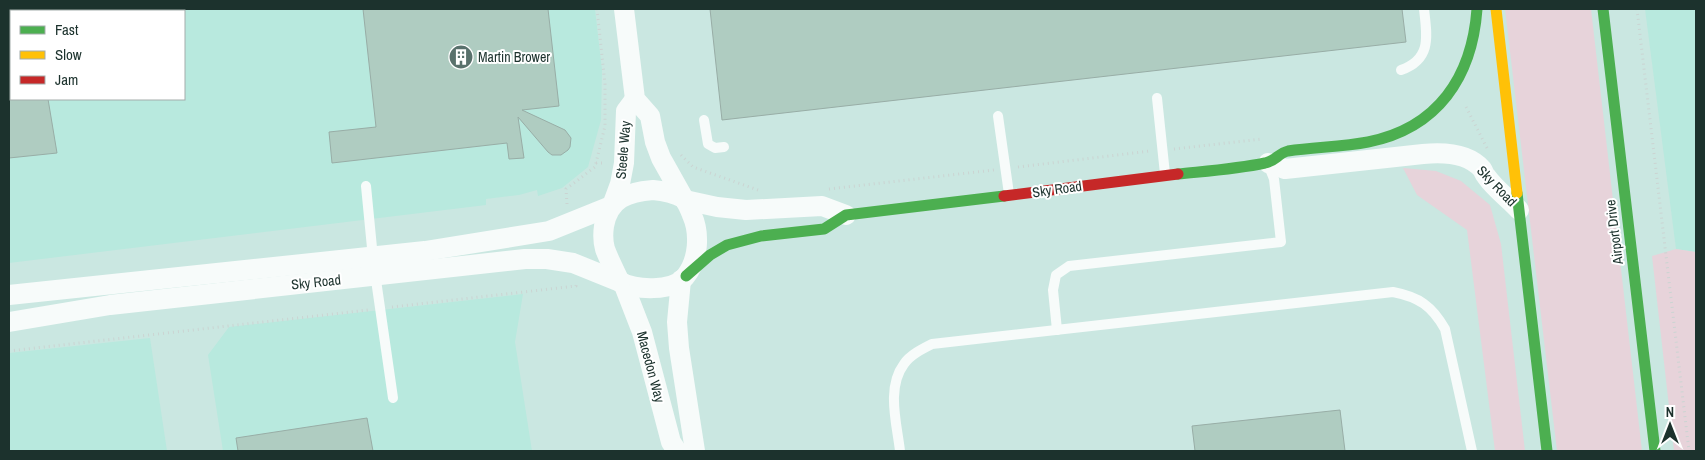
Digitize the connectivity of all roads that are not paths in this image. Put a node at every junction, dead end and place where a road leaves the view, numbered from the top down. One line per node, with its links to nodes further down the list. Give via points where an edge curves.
1 (624, 9): 8 (street)
2 (1424, 9): 6 (lane, via 1427,35 1424,52 1419,60)
3 (1477, 9): 12 (street, Sky Road, via 1468,64 1451,93 1425,118 1387,138 1283,152)
4 (1496, 9): 18 (street)
5 (1603, 9): 32 (street, Airport Drive)
6 (1401, 70)
7 (1157, 98): 13 (lane)
8 (635, 99): 16 (street, Steele Way, via 650,116 661,158); 17 (street, Steele Way, via 626,111 624,163)
9 (998, 116): 15 (lane)
10 (704, 120): 11 (lane, via 708,144 715,148)
11 (724, 147)
12 (1268, 163): 13 (street, Sky Road); 18 (street, Sky Road, via 1285,169 1442,152 1457,155 1482,169); 25 (lane, via 1274,179 1281,242 1069,266 1056,275 1053,290)
13 (1165, 175): 15 (street, Sky Road)
14 (366, 186): 20 (lane)
15 (1009, 196): 19 (street, Sky Road)
16 (684, 199): 17 (street, via 653,190 631,194); 19 (street, Sky Road, via 746,210 822,206); 21 (street, via 698,236 694,260)
17 (612, 205): 20 (street, Sky Road, via 549,231 445,248); 22 (street, via 605,224 604,248)
18 (1520, 210): 31 (street)
19 (846, 215): 21 (street, Sky Road, via 824,229 761,236 727,245)
20 (374, 266): 22 (street, Sky Road, via 547,259 573,263); 23 (street, Sky Road); 24 (street, Sky Road); 26 (lane)
21 (683, 278): 22 (street, via 671,285 652,288); 28 (street, Macedon Way, via 678,340)
22 (621, 282): 27 (street, Macedon Way, via 642,332 671,442)
23 (9, 295)
24 (9, 322)
25 (1057, 330): 29 (lane, via 932,344 916,353 904,364 894,392); 30 (lane, via 1393,292 1410,295 1436,314 1445,329)
26 (394, 398)
27 (677, 451)
28 (695, 451)
29 (900, 451)
30 (1472, 451)
31 (1547, 451)
32 (1655, 451)

